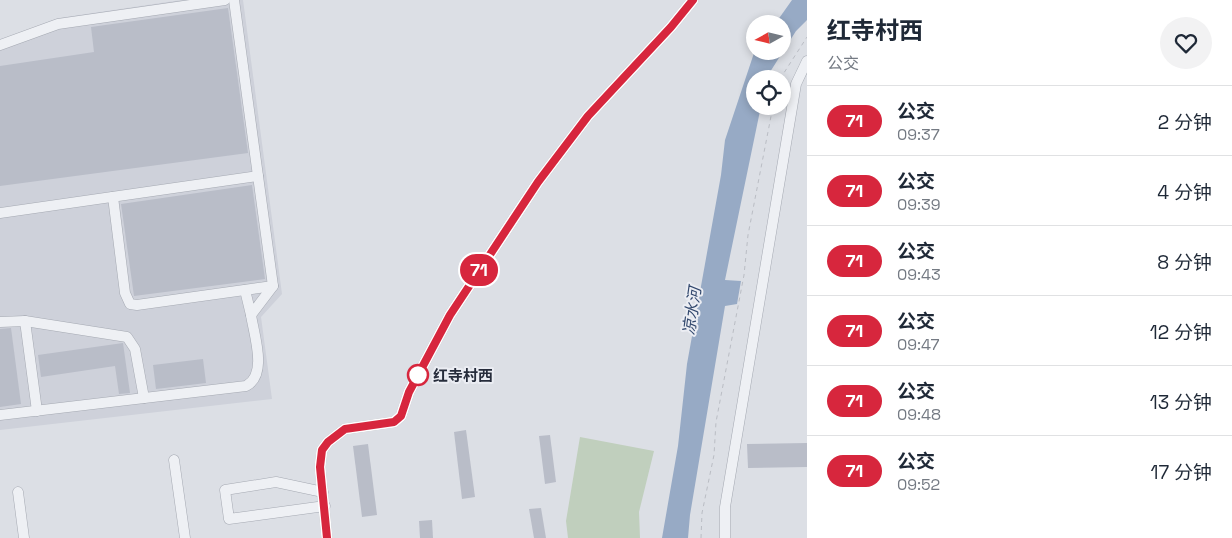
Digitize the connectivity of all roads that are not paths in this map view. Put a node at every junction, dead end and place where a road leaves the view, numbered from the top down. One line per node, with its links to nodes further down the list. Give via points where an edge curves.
1 (225, 0): 4 (street, via 58,24)
2 (234, 0): 6 (street)
3 (693, 0): 19 (street, via 588,116 538,182 450,315 409,392 401,416 394,422 345,429 328,442 320,457)
4 (0, 46)
5 (807, 61): 24 (street, via 796,84 724,507)
6 (258, 176): 7 (street); 9 (street)
7 (112, 197): 8 (street); 10 (street, via 125,293 130,304)
8 (0, 213)
9 (273, 286): 10 (street); 11 (street)
10 (245, 290): 11 (street)
11 (251, 315): 14 (street, via 259,370 252,383)
12 (25, 321): 13 (street); 14 (street, via 127,337 135,348); 15 (street)
13 (0, 322)
14 (144, 398): 15 (street)
15 (37, 411): 16 (street)
16 (0, 415)
17 (174, 460): 22 (street)
18 (18, 492): 21 (street)
19 (323, 492): 20 (street); 20 (street, via 276,482 226,490 229,520)
20 (324, 506): 23 (street)
21 (24, 538)
22 (185, 538)
23 (327, 538)
24 (725, 538)

